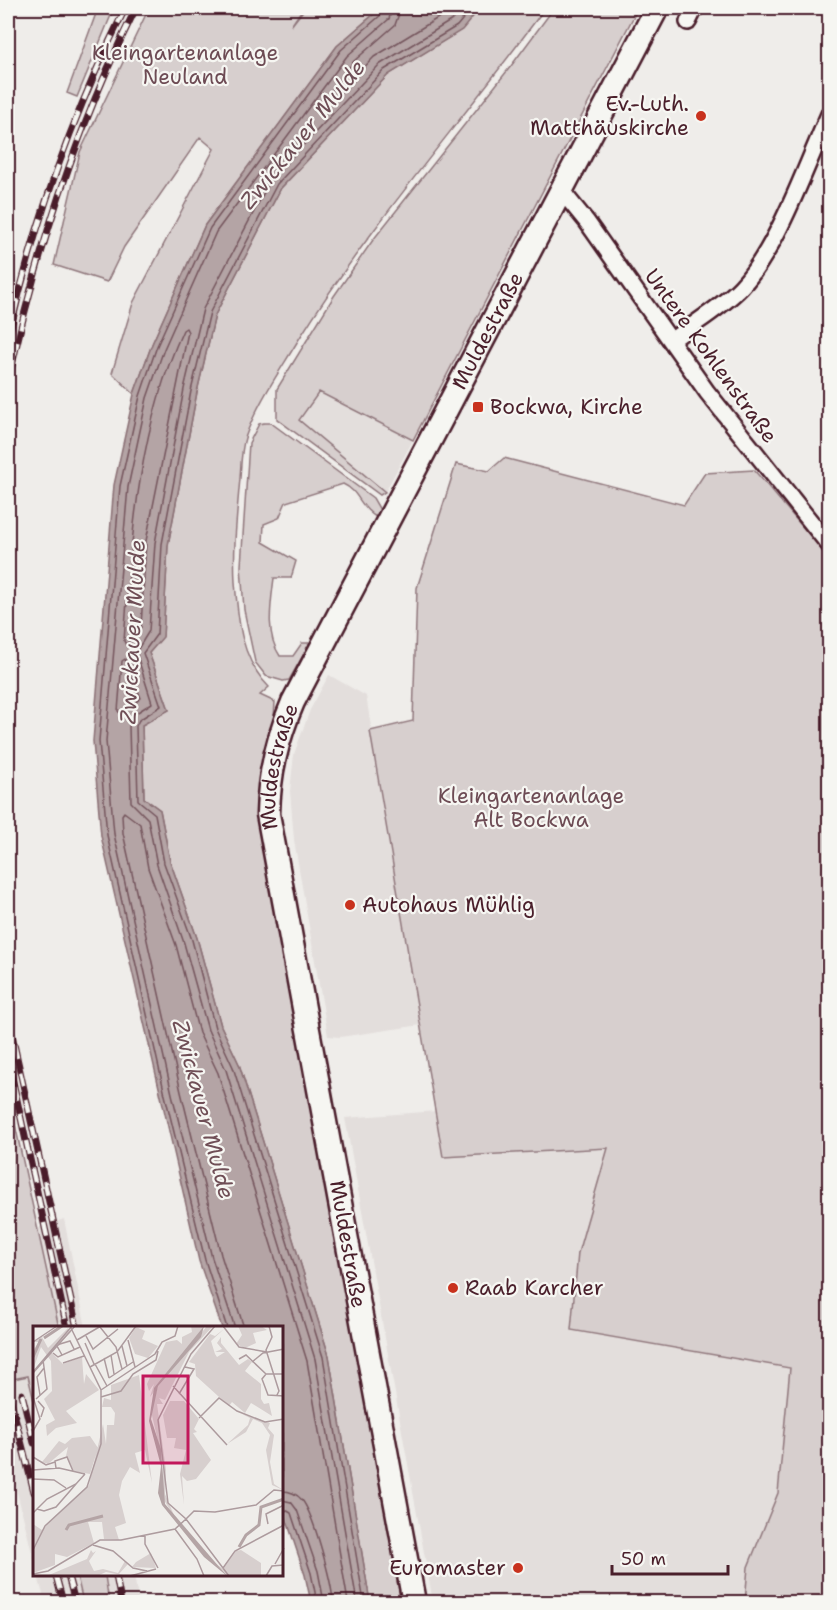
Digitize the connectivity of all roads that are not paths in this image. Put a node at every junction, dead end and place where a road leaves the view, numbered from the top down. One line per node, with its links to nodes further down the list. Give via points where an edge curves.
1 (657, 8): 5 (main road, Muldestraße)
2 (695, 8): 3 (street)
3 (688, 22)
4 (830, 112): 6 (street, via 759,264 725,301)
5 (561, 190): 6 (street, Untere Kohlenstraße); 8 (main road, Muldestraße, via 293,702 269,777 268,814)
6 (672, 340): 7 (street, Untere Kohlenstraße, via 707,392)
7 (830, 546)
8 (414, 1602)

